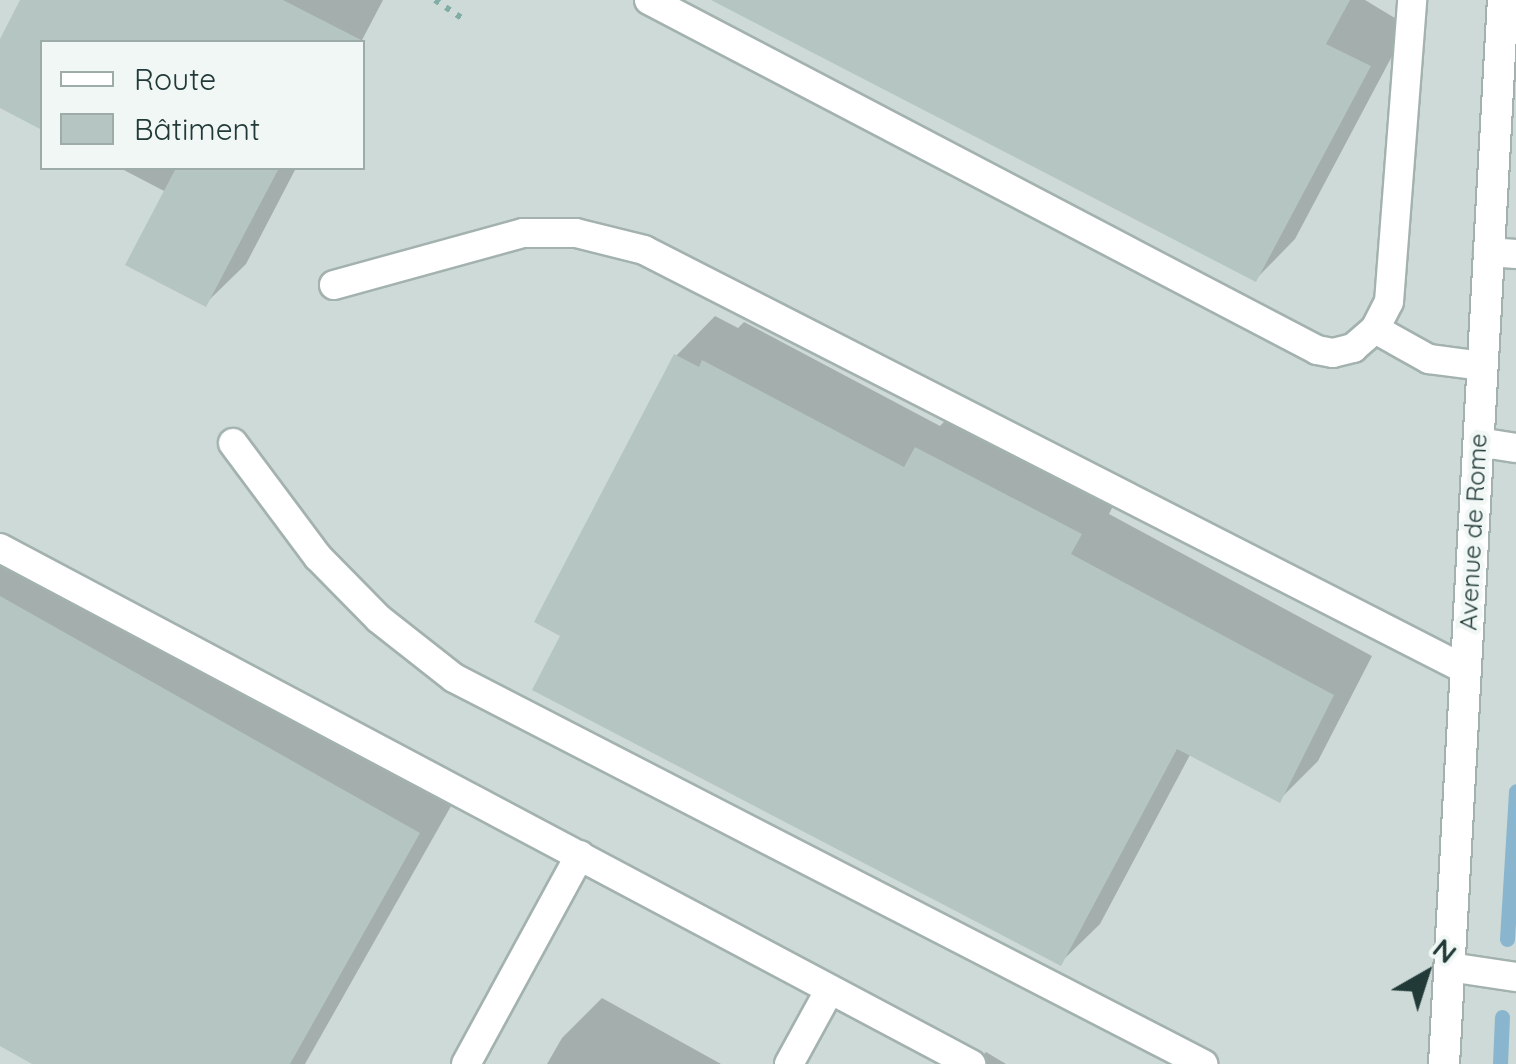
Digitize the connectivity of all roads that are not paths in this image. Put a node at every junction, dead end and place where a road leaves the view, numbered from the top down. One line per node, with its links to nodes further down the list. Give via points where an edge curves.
1 (649, 0): 6 (lane, via 1317,350 1353,348)
2 (1412, 0): 6 (lane, via 1389,302)
3 (1503, 0): 4 (street, Avenue de Rome)
4 (1502, 253): 7 (street, Avenue de Rome)
5 (334, 285): 12 (lane, via 523,233 576,233 644,250)
6 (1375, 329): 7 (lane, via 1429,360)
7 (1482, 366): 8 (street, Avenue de Rome)
8 (1478, 442): 10 (lane); 12 (street, Avenue de Rome)
9 (233, 443): 20 (lane, via 318,557 379,620 454,678)
10 (1516, 448)
11 (0, 548): 13 (lane)
12 (1466, 670): 14 (street, Avenue de Rome)
13 (580, 855): 16 (lane); 17 (lane)
14 (1450, 967): 15 (lane); 21 (street, Avenue de Rome)
15 (1516, 976)
16 (830, 989): 18 (lane); 19 (lane)
17 (466, 1064)
18 (789, 1064)
19 (972, 1064)
20 (1203, 1064)
21 (1444, 1064)

